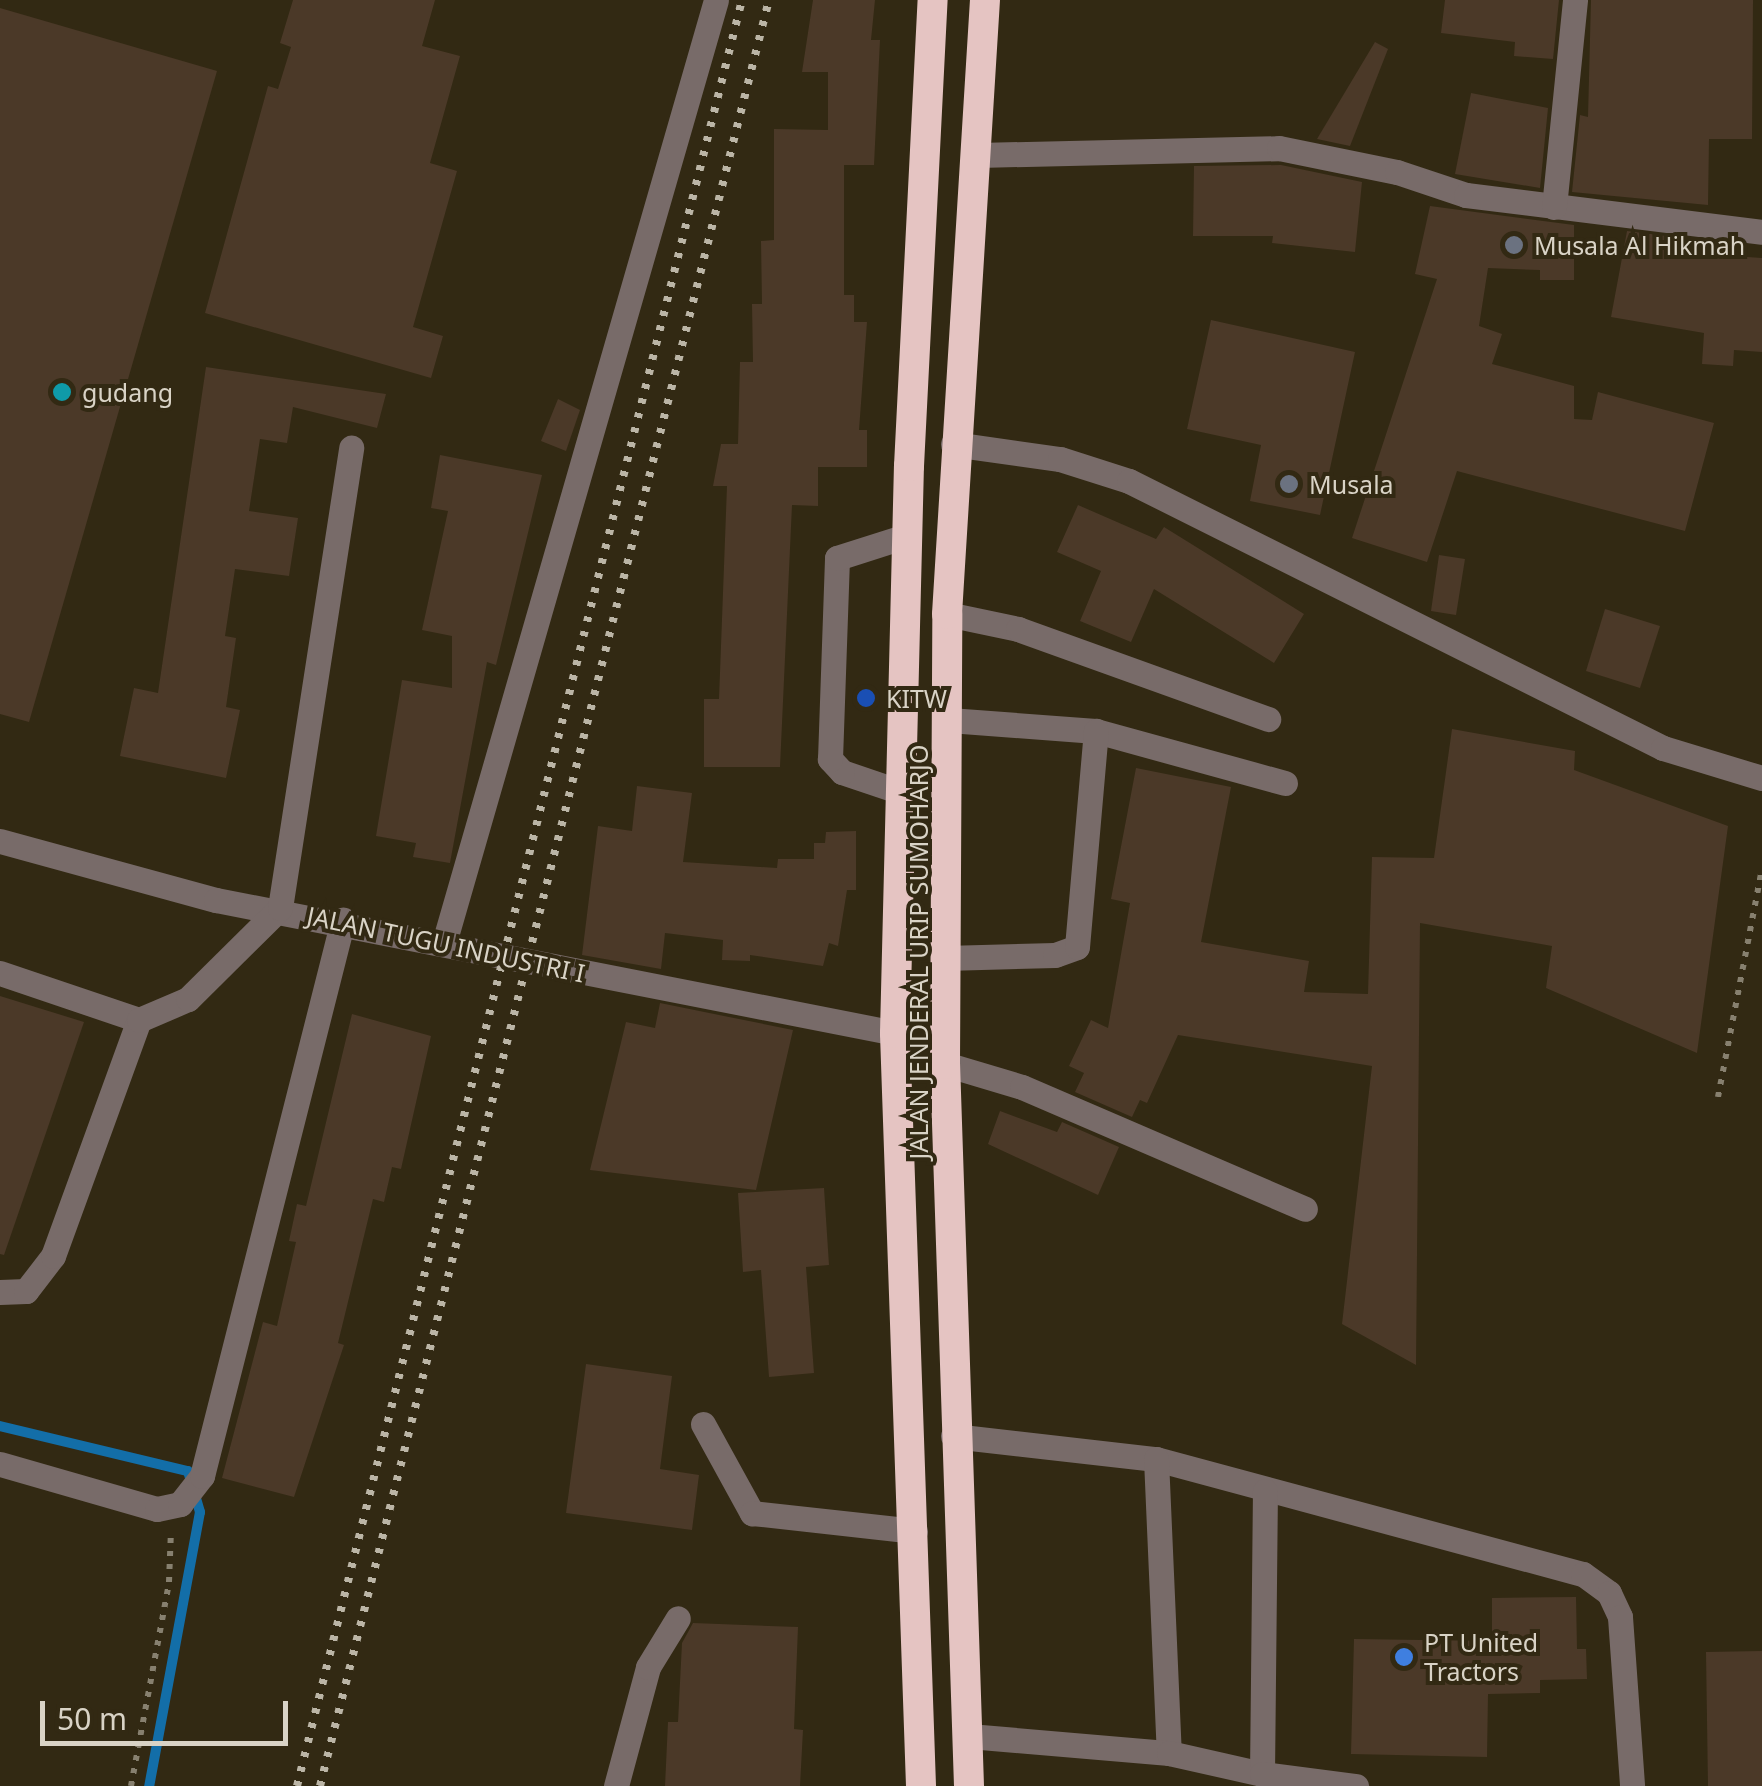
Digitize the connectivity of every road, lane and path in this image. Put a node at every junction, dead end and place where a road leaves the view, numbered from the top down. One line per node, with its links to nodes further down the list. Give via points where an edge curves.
1 (716, 0): 22 (street)
2 (932, 0): 10 (highway, JALAN JENDERAL URIP SUMOHARJO)
3 (985, 0): 5 (highway, JALAN JENDERAL URIP SUMOHARJO)
4 (1575, 0): 6 (street)
5 (978, 155): 6 (street, via 1279,148 1466,194); 8 (highway, JALAN JENDERAL URIP SUMOHARJO)
6 (1554, 206): 7 (street)
7 (1762, 232)
8 (954, 444): 11 (highway, JALAN JENDERAL URIP SUMOHARJO); 15 (street, via 1060,459 1128,481 1663,748)
9 (351, 447): 20 (street)
10 (906, 536): 17 (highway, JALAN JENDERAL URIP SUMOHARJO); 17 (street, via 837,558 830,759 842,772)
11 (947, 614): 12 (street, via 1018,629); 13 (highway, JALAN JENDERAL URIP SUMOHARJO)
12 (1268, 718)
13 (949, 720): 14 (street); 23 (highway, JALAN JENDERAL URIP SUMOHARJO)
14 (1096, 731): 16 (street); 23 (street, via 1076,946 1055,955)
15 (1762, 778)
16 (1284, 782)
17 (902, 792): 26 (highway, JALAN JENDERAL URIP SUMOHARJO)
18 (0, 841): 20 (street, JALAN TUGU INDUSTRI I, via 216,900)
19 (1762, 868): 28 (path)
20 (280, 908): 21 (street, JALAN TUGU INDUSTRI I); 25 (street, via 188,998)
21 (342, 920): 22 (street, JALAN TUGU INDUSTRI I); 36 (street, via 202,1476)
22 (444, 943): 26 (street, JALAN TUGU INDUSTRI I, via 666,993)
23 (945, 958): 27 (highway, JALAN JENDERAL URIP SUMOHARJO)
24 (0, 973): 25 (street)
25 (140, 1020): 30 (street, via 54,1256 26,1291)
26 (895, 1033): 37 (highway, JALAN JENDERAL URIP SUMOHARJO)
27 (945, 1064): 29 (street, via 1022,1086); 32 (highway, JALAN JENDERAL URIP SUMOHARJO)
28 (1718, 1097)
29 (1305, 1209)
30 (0, 1292)
31 (703, 1424): 37 (street, via 752,1513)
32 (954, 1436): 33 (street); 39 (highway, JALAN JENDERAL URIP SUMOHARJO)
33 (1156, 1459): 35 (street); 40 (street)
34 (0, 1464): 36 (street)
35 (1266, 1491): 41 (street); 47 (street, via 1538,1558 1583,1574 1609,1593 1620,1617)
36 (175, 1507): 42 (path, via 169,1582)
37 (914, 1531): 44 (highway, JALAN JENDERAL URIP SUMOHARJO)
38 (678, 1618): 43 (street, via 648,1668)
39 (969, 1736): 40 (street); 45 (highway, JALAN JENDERAL URIP SUMOHARJO)
40 (1168, 1753): 41 (street)
41 (1262, 1774): 46 (street)
42 (130, 1786)
43 (616, 1786)
44 (922, 1786)
45 (969, 1786)
46 (1356, 1786)
47 (1632, 1786)

